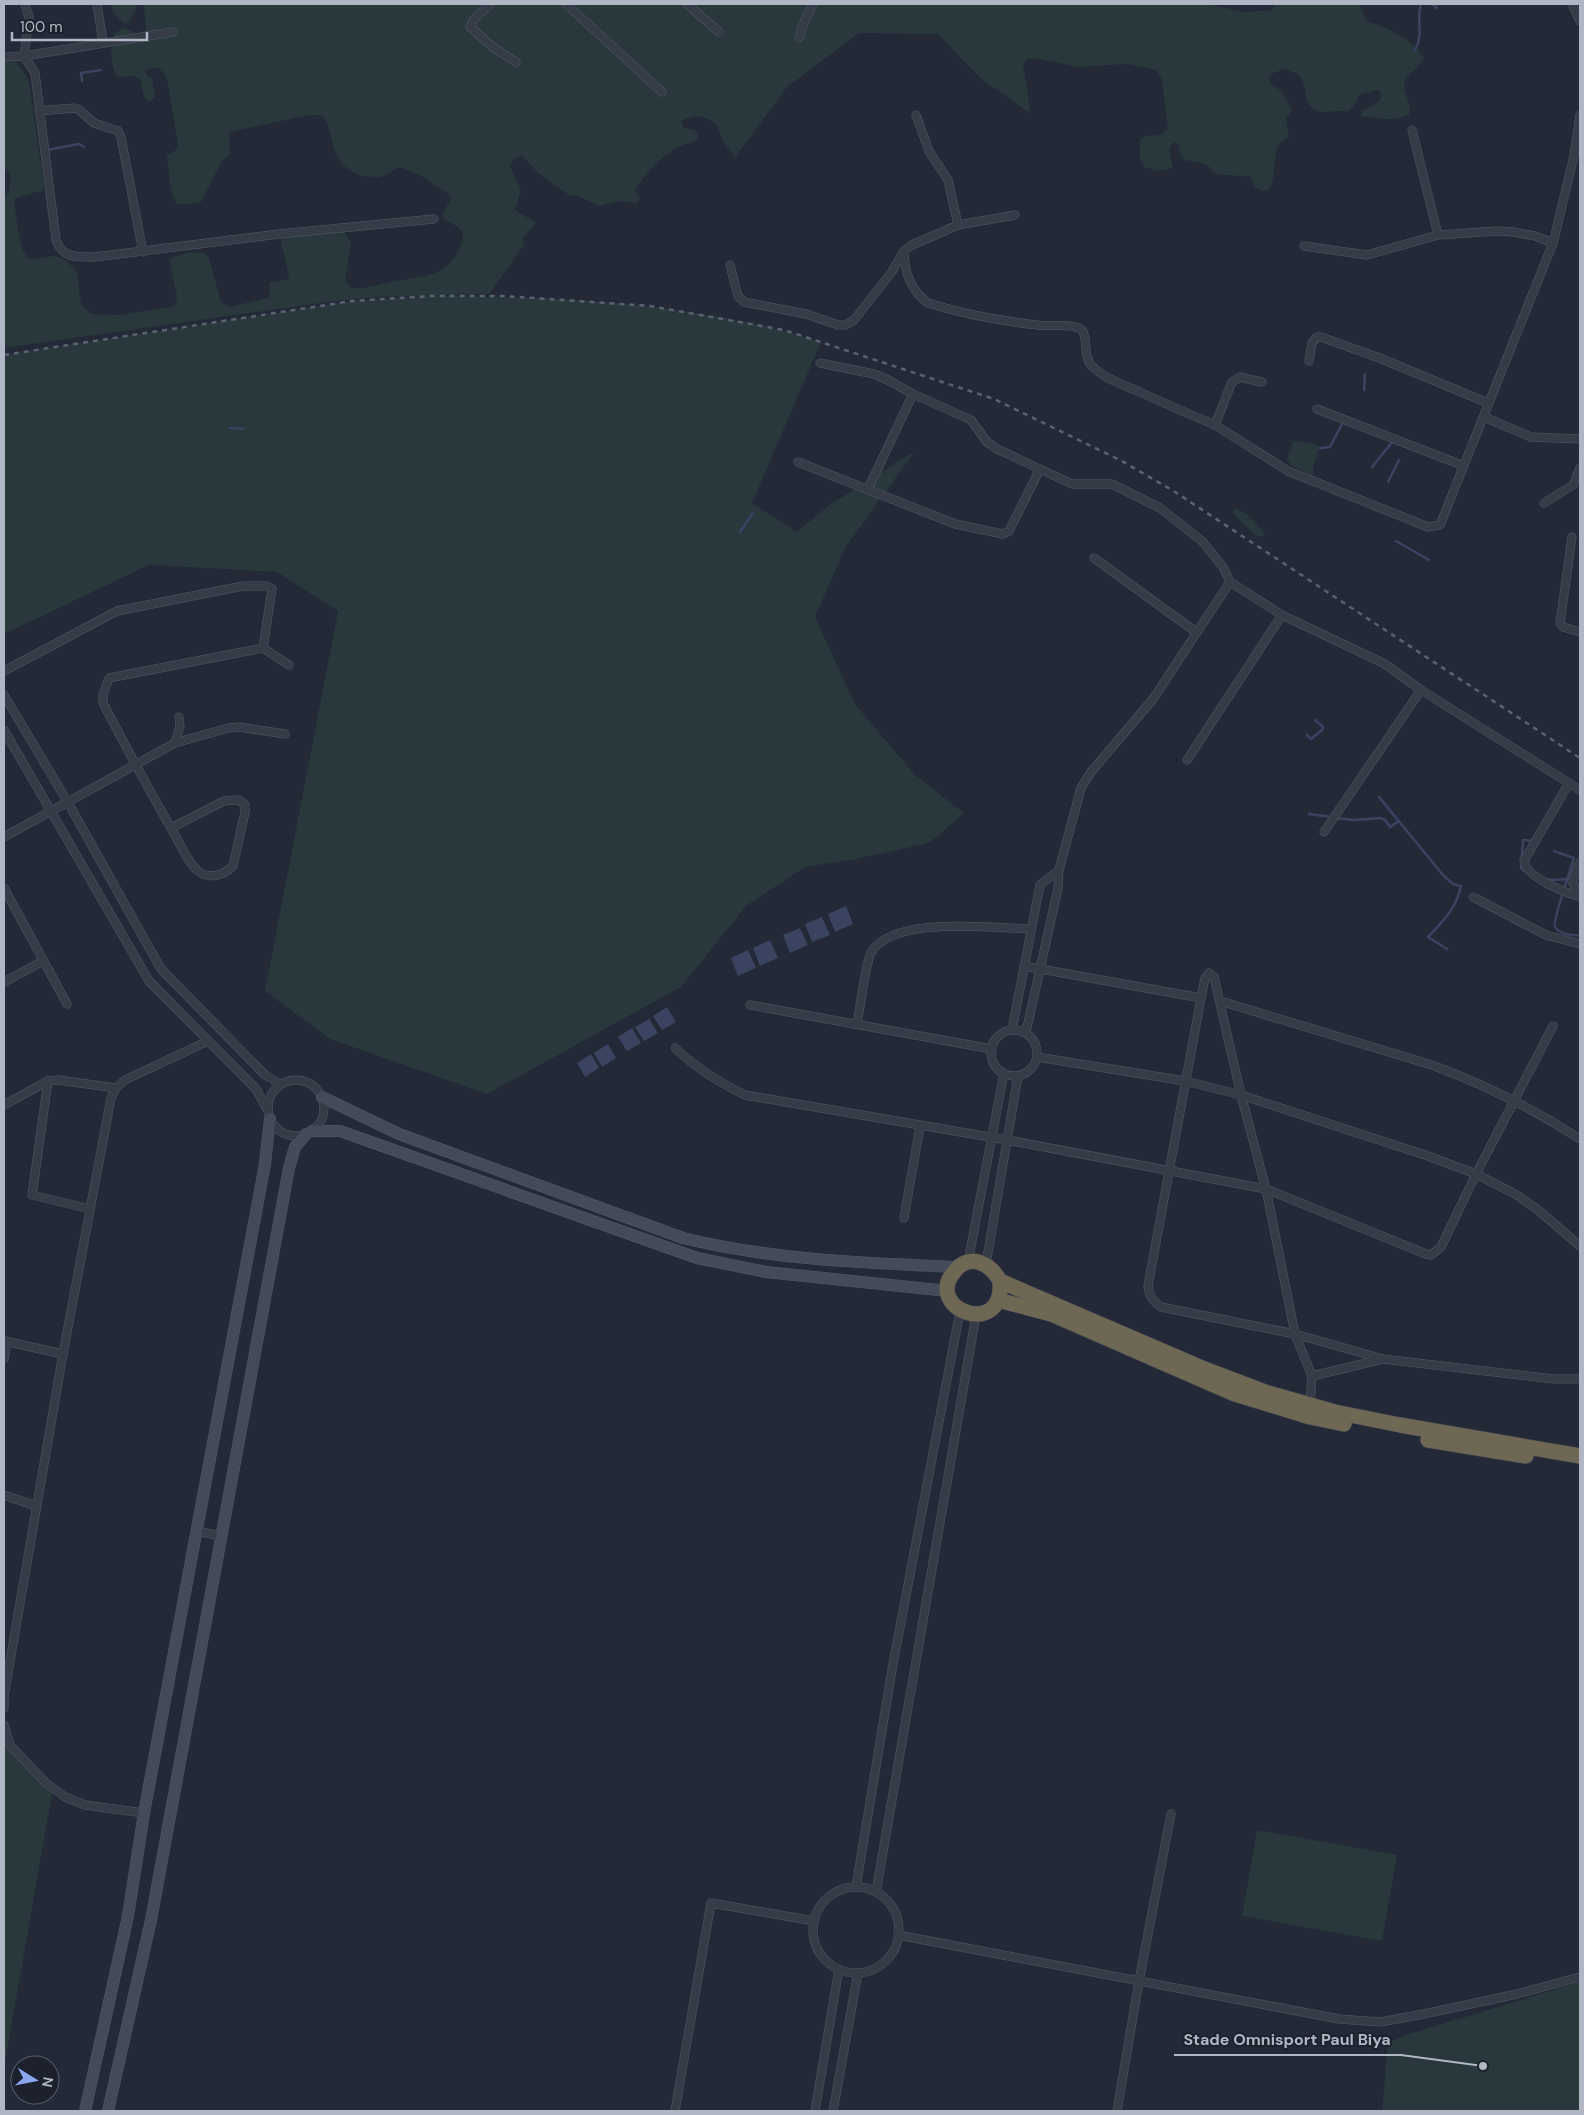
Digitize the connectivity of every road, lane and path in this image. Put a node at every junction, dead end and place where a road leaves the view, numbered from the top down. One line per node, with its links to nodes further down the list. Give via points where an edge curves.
1 (26, 4): 13 (street, via 29,17)
2 (97, 4): 12 (street)
3 (490, 4): 15 (street, via 470,27)
4 (566, 4): 16 (street)
5 (687, 4): 10 (street)
6 (813, 4): 11 (street)
7 (1572, 4): 8 (street)
8 (1580, 21)
9 (173, 32): 12 (street)
10 (719, 32)
11 (799, 38)
12 (103, 42): 13 (street)
13 (24, 56): 14 (street); 17 (street, via 35,73)
14 (4, 57)
15 (516, 62)
16 (662, 92)
17 (40, 110): 28 (street, via 78,109 94,123 118,131 122,136); 28 (street, via 59,249 77,257)
18 (916, 115): 23 (street, via 929,151 948,180)
19 (1580, 115): 25 (street, via 1574,156)
20 (1412, 130): 24 (street)
21 (1015, 215): 23 (street)
22 (434, 219): 28 (street, via 279,234)
23 (958, 225): 27 (street)
24 (1438, 235): 25 (street, via 1513,232); 26 (street, via 1366,255)
25 (1553, 243): 34 (street)
26 (1304, 246)
27 (904, 251): 29 (street, via 854,320 845,325 741,301); 37 (street, via 907,277 928,303 1028,324 1080,329 1085,335 1087,360 1095,370)
28 (142, 252)
29 (730, 265)
30 (1309, 361): 34 (street, via 1312,343 1320,337)
31 (820, 364): 33 (street, via 874,374)
32 (1262, 382): 37 (street, via 1240,377 1232,382)
33 (913, 394): 42 (street, via 971,420 987,442); 43 (street)
34 (1488, 403): 36 (street)
35 (1317, 409): 40 (street)
36 (1484, 417): 38 (street, via 1531,438); 40 (street)
37 (1215, 426): 40 (street, via 1288,471 1428,527 1436,527 1442,522)
38 (1580, 439)
39 (798, 462): 43 (street)
40 (1464, 466)
41 (1580, 468): 44 (street, via 1573,485)
42 (1040, 469): 43 (street, via 1009,531 1003,534 955,524); 47 (street, via 1072,484 1112,484 1160,508 1202,541 1223,567)
43 (868, 489)
44 (1544, 504)
45 (1572, 537): 50 (street, via 1560,623)
46 (1094, 558): 49 (street)
47 (1230, 582): 48 (street); 49 (street)
48 (1282, 615): 54 (street, via 1385,664); 60 (street)
49 (1196, 632): 70 (street, via 1153,699 1081,788)
50 (1580, 632)
51 (263, 648): 52 (street); 53 (street, via 272,589 242,586 117,611); 61 (street, via 108,678 102,694 103,703)
52 (289, 665)
53 (4, 671)
54 (1421, 690): 62 (street); 67 (street)
55 (4, 695): 64 (street)
56 (179, 717): 59 (street)
57 (4, 730): 65 (street)
58 (285, 734): 59 (street, via 239,727)
59 (175, 743): 61 (street)
60 (1187, 760)
61 (136, 765): 64 (street); 66 (street)
62 (1569, 783): 63 (street); 73 (street, via 1524,861 1543,881)
63 (1580, 790)
64 (67, 801): 65 (street); 79 (street)
65 (51, 811): 68 (street); 80 (street)
66 (171, 828): 66 (street, via 199,872 217,876 233,866 245,805 239,800 224,801)
67 (1324, 832)
68 (4, 836)
69 (1580, 862): 73 (street, via 1572,881)
70 (1059, 870): 74 (street, via 1040,885); 78 (street, via 1058,888)
71 (4, 888): 76 (street)
72 (1473, 897): 75 (street, via 1546,935)
73 (1580, 897)
74 (1031, 929): 77 (street); 86 (street, via 935,926 915,929 880,942 870,954)
75 (1580, 944)
76 (44, 961): 81 (street); 84 (street)
77 (1024, 966): 78 (street); 88 (street)
78 (1039, 968): 82 (street); 89 (street)
79 (161, 969): 80 (street); 98 (street, via 265,1075)
80 (149, 981): 90 (street)
81 (4, 982)
82 (1201, 998): 83 (street, via 1209,973 1214,977); 97 (street)
83 (1220, 1000): 100 (street); 102 (street, via 1432,1065)
84 (67, 1004)
85 (750, 1005): 86 (street)
86 (856, 1024): 92 (street)
87 (1553, 1026): 102 (street)
88 (1012, 1030): 89 (street); 92 (street, via 999,1036)
89 (1026, 1032): 93 (street, via 1035,1043)
90 (208, 1041): 99 (street, via 125,1080); 104 (street, via 256,1089)
91 (675, 1048): 105 (street, via 716,1081 744,1094)
92 (992, 1048): 94 (street, via 994,1062)
93 (1037, 1057): 95 (street, via 1030,1070); 97 (street)
94 (1004, 1073): 95 (street); 107 (street)
95 (1018, 1076): 109 (street)
96 (48, 1081): 99 (street); 103 (street); 113 (street, via 32,1195)
97 (1185, 1082): 100 (street); 110 (street)
98 (280, 1084): 101 (street, via 288,1080 304,1081 318,1090); 104 (street, via 270,1096)
99 (116, 1088): 113 (street, via 111,1098)
100 (1241, 1095): 111 (street); 112 (street)
101 (322, 1097): 106 (street, via 323,1116); 117 (street, via 399,1134 683,1238 777,1256)
102 (1514, 1101): 108 (street); 111 (street)
103 (4, 1105)
104 (269, 1115): 106 (street, via 281,1132 289,1135); 135 (street, via 265,1164)
105 (920, 1126): 107 (street); 114 (street)
106 (309, 1133): 119 (street, via 340,1131 697,1258 766,1272); 136 (street, via 295,1147 289,1168)
107 (991, 1138): 109 (street); 117 (street)
108 (1580, 1139)
109 (1007, 1140): 110 (street); 116 (street)
110 (1170, 1172): 112 (street); 123 (street, via 1148,1286 1153,1301 1161,1307)
111 (1476, 1174): 112 (street, via 1440,1247 1431,1255); 115 (street, via 1537,1209)
112 (1266, 1190): 123 (street)
113 (90, 1209): 125 (street)
114 (904, 1218)
115 (1580, 1246)
116 (986, 1264): 117 (highway); 118 (highway)
117 (963, 1265): 119 (highway, via 948,1282)
118 (1000, 1281): 120 (highway); 130 (highway)
119 (948, 1291): 121 (highway)
120 (998, 1300): 122 (highway, via 985,1312); 130 (highway, via 1051,1314 1232,1393)
121 (960, 1311): 122 (highway); 141 (street, via 893,1664)
122 (976, 1315): 142 (street)
123 (1295, 1334): 127 (street); 128 (street)
124 (5, 1341): 125 (street); 126 (street)
125 (62, 1354): 134 (street)
126 (4, 1359)
127 (1383, 1359): 128 (street); 129 (street, via 1554,1379)
128 (1312, 1376): 130 (street)
129 (1580, 1379)
130 (1310, 1411): 131 (highway); 132 (highway, via 1384,1433)
131 (1580, 1456)
132 (1580, 1466)
133 (4, 1495): 134 (street)
134 (36, 1506): 137 (street)
135 (197, 1531): 136 (street); 139 (street)
136 (221, 1536): 150 (street, via 151,1920)
137 (4, 1708)
138 (4, 1725): 139 (street, via 10,1745 65,1798)
139 (144, 1813): 149 (street, via 128,1916)
140 (1171, 1814): 148 (street)
141 (856, 1887): 142 (street); 143 (street, via 834,1893 818,1910)
142 (876, 1892): 144 (street, via 894,1910)
143 (814, 1920): 145 (street, via 815,1944 829,1963); 151 (street, via 711,1903)
144 (898, 1935): 146 (street, via 895,1947 880,1966); 148 (street)
145 (839, 1970): 146 (street); 152 (street)
146 (858, 1973): 153 (street)
147 (1580, 1977): 148 (street, via 1380,2022 1339,2019)
148 (1139, 1981): 154 (street)
149 (85, 2111)
150 (108, 2111)
151 (674, 2111)
152 (815, 2111)
153 (833, 2111)
154 (1117, 2111)

